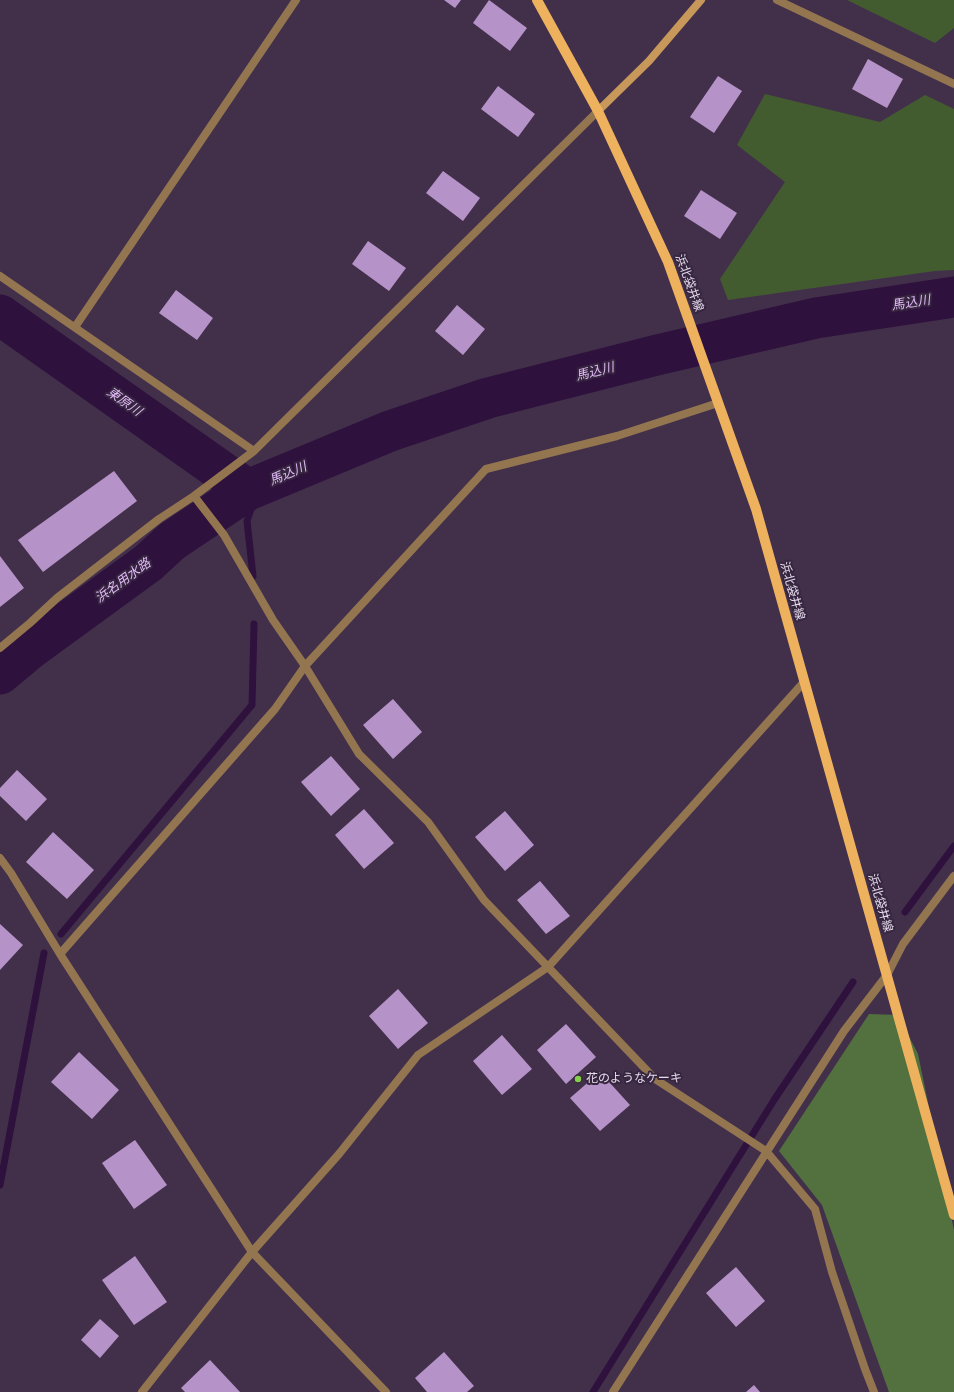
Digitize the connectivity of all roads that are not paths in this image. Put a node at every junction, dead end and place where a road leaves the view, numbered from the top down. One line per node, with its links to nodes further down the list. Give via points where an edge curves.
1 (296, 0): 8 (street)
2 (537, 0): 6 (main road, 浜北袋井線)
3 (701, 0): 6 (street, via 649,61)
4 (776, 0): 5 (street)
5 (954, 84)
6 (598, 111): 9 (main road, 浜北袋井線, via 668,262); 10 (street)
7 (0, 276): 8 (street)
8 (75, 327): 10 (street)
9 (717, 400): 13 (street, via 618,436 486,469); 14 (main road, 浜北袋井線, via 756,509)
10 (254, 451): 11 (street)
11 (194, 496): 12 (street, via 159,519 57,598); 13 (street, via 224,535 273,620)
12 (0, 648)
13 (305, 666): 17 (street, via 275,709); 18 (street, via 359,754 428,822 484,900)
14 (804, 682): 18 (street); 19 (main road, 浜北袋井線)
15 (0, 858): 17 (street)
16 (954, 876): 19 (street, via 903,944)
17 (60, 954): 22 (street)
18 (548, 967): 20 (street, via 655,1079); 22 (street, via 418,1056 339,1154)
19 (887, 975): 20 (street, via 844,1031); 21 (main road, 浜北袋井線)
20 (766, 1151): 25 (street); 26 (street, via 815,1209 832,1272)
21 (954, 1215)
22 (252, 1252): 23 (street); 24 (street)
23 (142, 1392)
24 (386, 1392)
25 (613, 1392)
26 (874, 1392)

